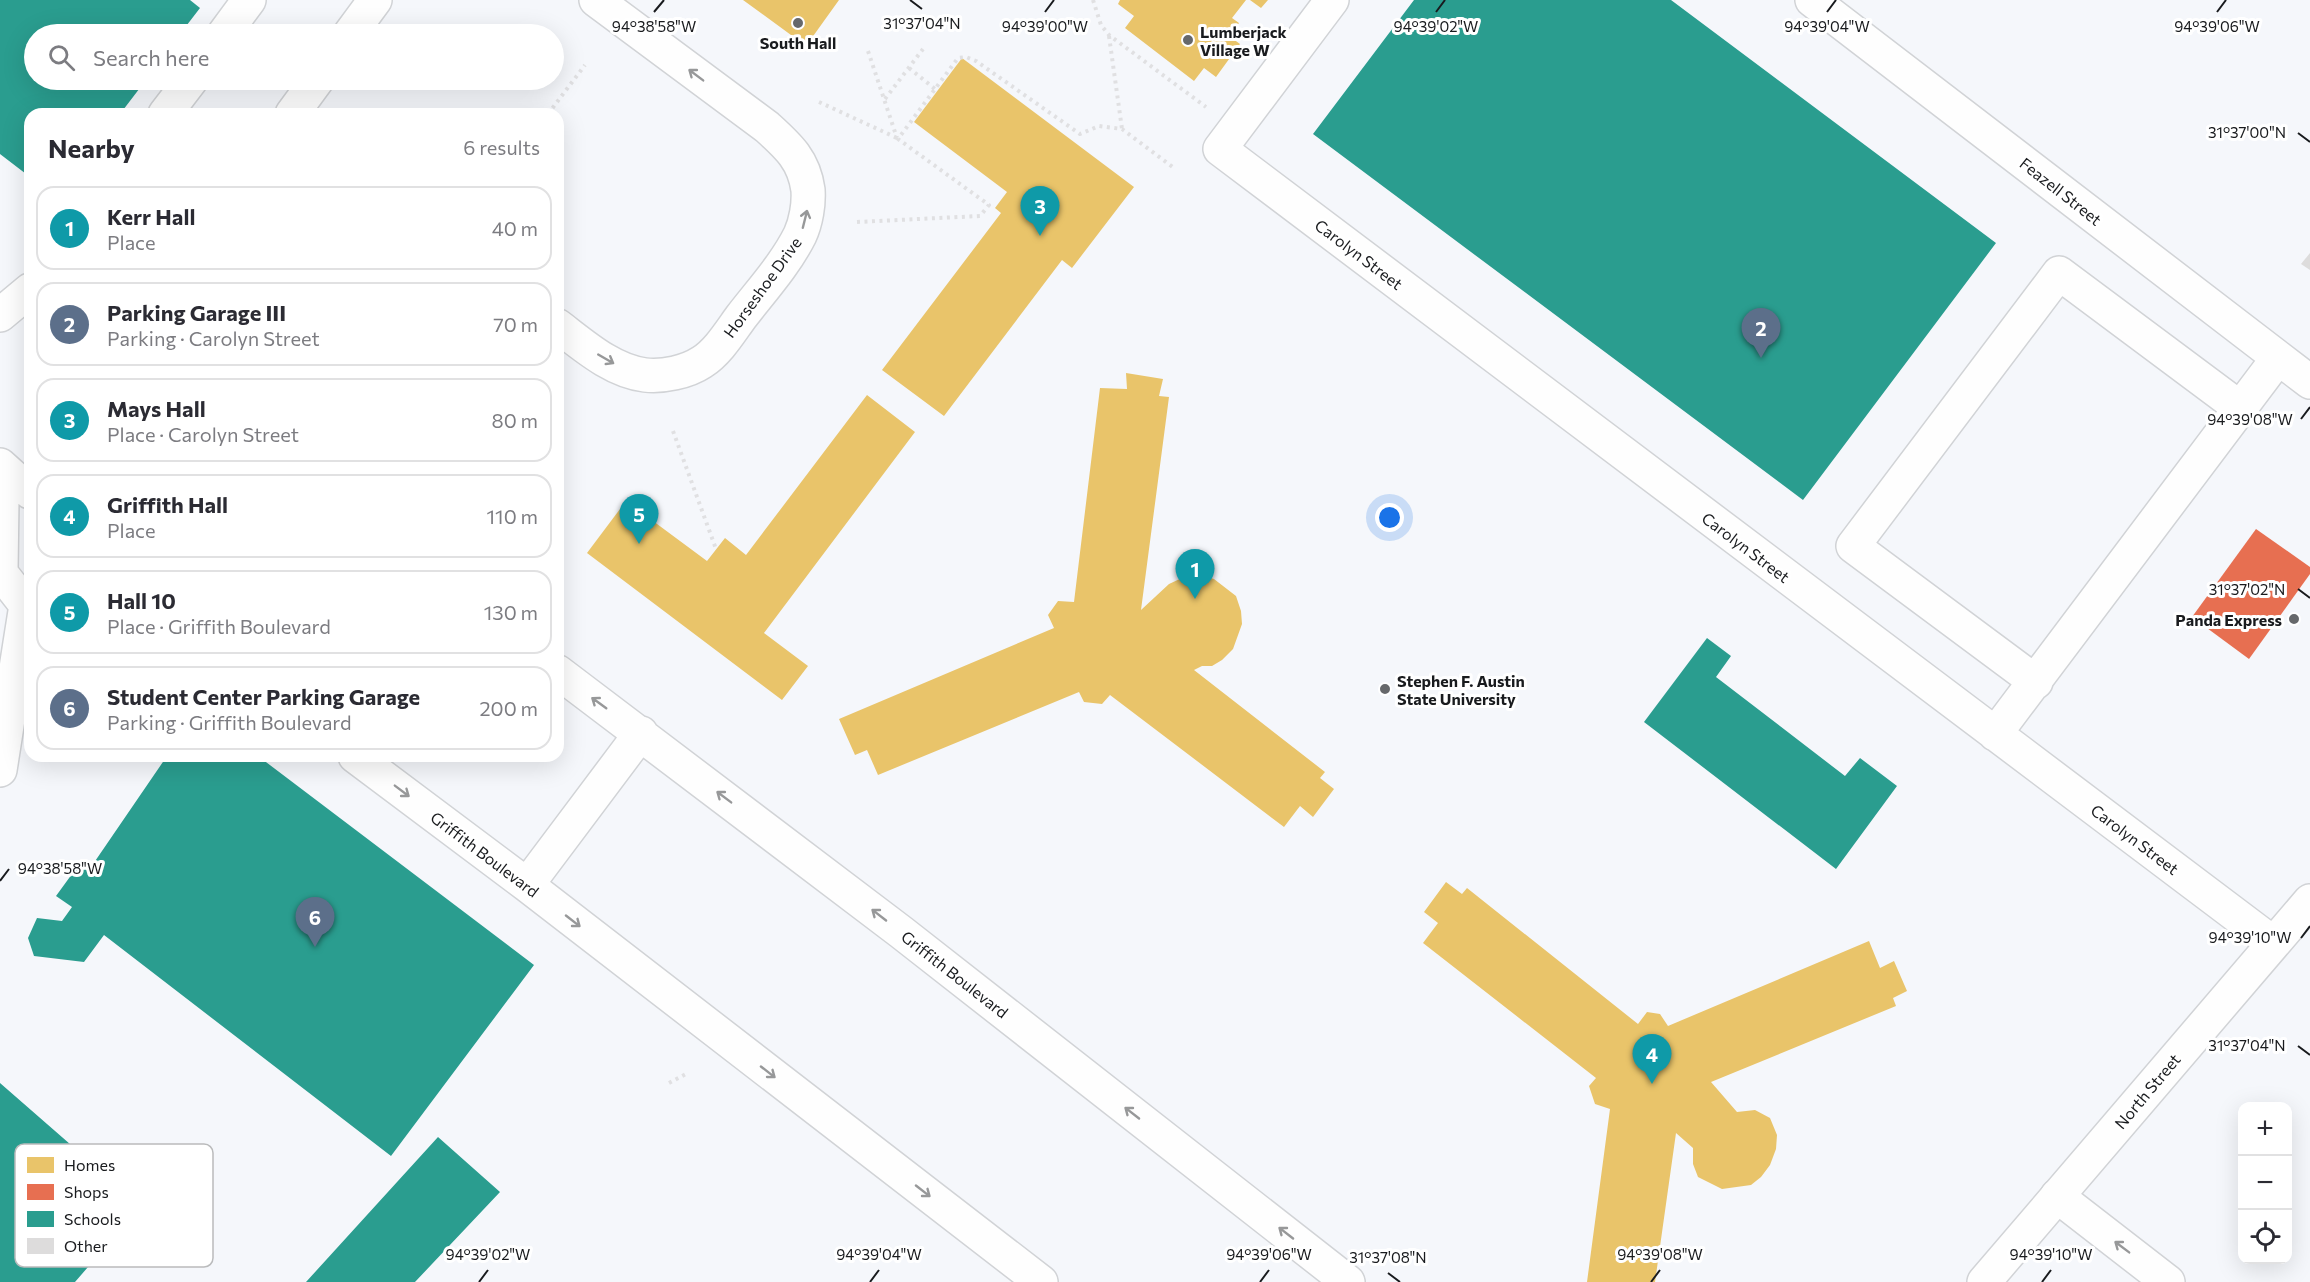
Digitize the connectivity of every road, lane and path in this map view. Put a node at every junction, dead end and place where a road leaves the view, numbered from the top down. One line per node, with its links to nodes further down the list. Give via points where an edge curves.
1 (249, 0): 7 (street)
2 (375, 0): 8 (street)
3 (596, 0): 31 (street, Horseshoe Drive, one-way to 3, via 605,360 645,375 666,375 703,362 785,259 801,234 807,213 808,191 792,150)
4 (1093, 0): 9 (path, via 1101,25)
5 (1332, 0): 24 (street)
6 (1812, 0): 32 (street, Feazell Street)
7 (231, 24)
8 (357, 24)
9 (1109, 35): 22 (path); 24 (path)
10 (923, 49): 13 (path)
11 (868, 51): 17 (path)
12 (585, 65): 21 (path)
13 (909, 68): 14 (path); 17 (path)
14 (935, 89): 22 (path, via 958,58 966,57 1080,134 1099,126); 23 (path)
15 (183, 90): 19 (street)
16 (310, 90): 20 (street)
17 (885, 100): 23 (path)
18 (819, 102): 23 (path)
19 (170, 108)
20 (296, 108)
21 (553, 108)
22 (1122, 129): 25 (path)
23 (898, 139): 26 (path, via 988,205 980,216)
24 (1228, 139): 47 (street, Carolyn Street)
25 (1174, 168)
26 (858, 222)
27 (24, 295): 28 (street)
28 (0, 315)
29 (24, 318): 30 (street)
30 (0, 320)
31 (564, 330)
32 (2278, 358): 33 (street, Feazell Street); 34 (street)
33 (2310, 382)
34 (2240, 408): 45 (street); 45 (street, via 2059,273 1853,546)
35 (673, 431): 41 (path)
36 (0, 456): 37 (street)
37 (24, 458)
38 (0, 465): 39 (street)
39 (24, 487)
40 (0, 493): 42 (street, via 1,573)
41 (716, 549)
42 (24, 599)
43 (24, 627): 49 (street)
44 (564, 676): 46 (street, Griffith Boulevard, one-way to 44)
45 (2036, 682): 47 (street)
46 (641, 733): 50 (street); 58 (street, Griffith Boulevard, one-way to 46)
47 (1995, 734): 52 (street, Carolyn Street)
48 (363, 762): 50 (street, Griffith Boulevard, one-way to 50)
49 (0, 770)
50 (527, 885): 57 (street, Griffith Boulevard, one-way to 57)
51 (2310, 901): 52 (street, North Street)
52 (2273, 943): 55 (street, North Street)
53 (686, 1074): 54 (path)
54 (669, 1083)
55 (2057, 1197): 56 (street, one-way to 55); 59 (street, North Street)
56 (2155, 1278)
57 (1041, 1282)
58 (1348, 1282)
59 (1984, 1282)

